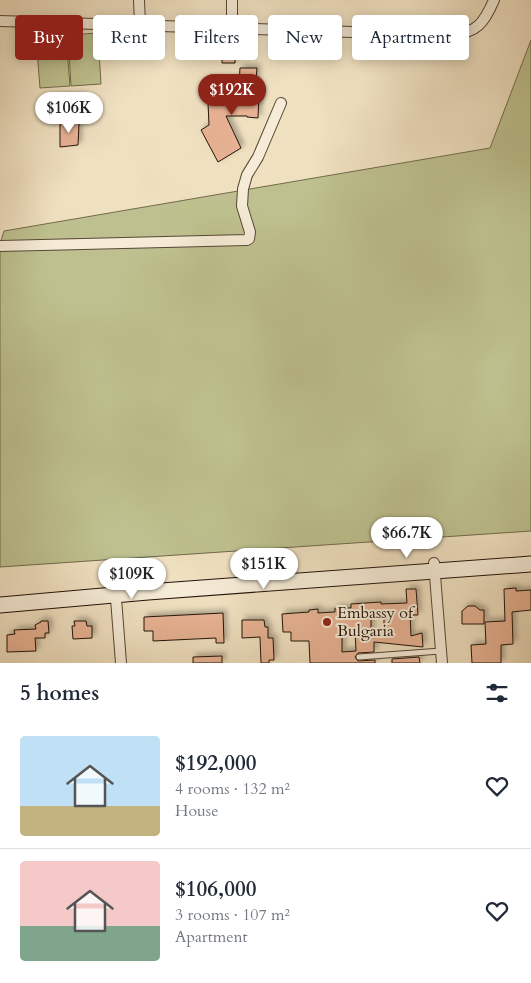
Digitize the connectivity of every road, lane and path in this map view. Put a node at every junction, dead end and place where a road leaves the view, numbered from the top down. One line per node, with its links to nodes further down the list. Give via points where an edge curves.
1 (139, 0): 4 (street)
2 (232, 0): 5 (street)
3 (494, 0): 8 (street, via 478,27 460,34)
4 (140, 15)
5 (232, 15)
6 (0, 21): 7 (street)
7 (93, 24)
8 (258, 29)
9 (281, 103): 10 (street, via 243,189 242,206 250,232 248,240)
10 (0, 246)
11 (531, 556): 13 (main road)
12 (531, 564): 13 (main road)
13 (434, 568): 14 (main road); 17 (street)
14 (116, 591): 15 (main road); 16 (main road); 19 (street)
15 (0, 596)
16 (0, 605)
17 (441, 650): 18 (lane); 20 (street)
18 (359, 657)
19 (121, 663)
20 (442, 663)

